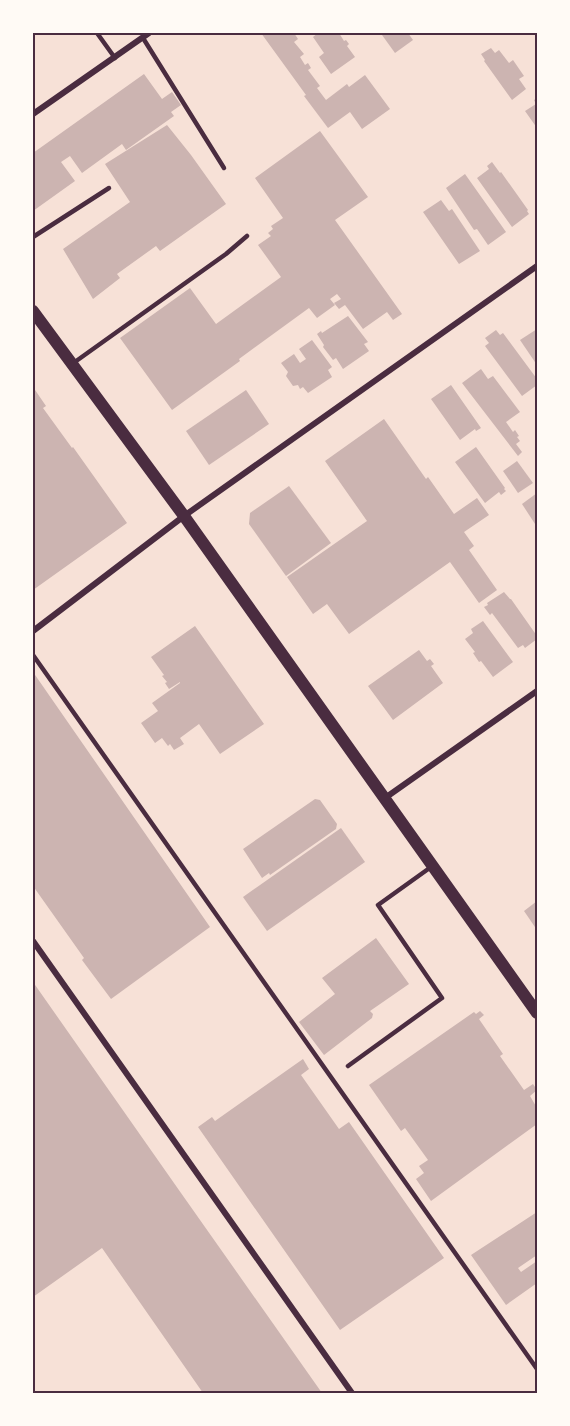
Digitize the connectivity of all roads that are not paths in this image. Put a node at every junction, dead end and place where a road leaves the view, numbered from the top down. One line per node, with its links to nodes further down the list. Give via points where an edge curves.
1 (97, 33): 4 (lane)
2 (149, 33): 3 (street)
3 (143, 38): 4 (street); 6 (lane)
4 (115, 58): 5 (street)
5 (33, 114)
6 (224, 168)
7 (109, 188): 9 (lane)
8 (247, 236): 12 (lane)
9 (33, 237)
10 (537, 266): 13 (street)
11 (33, 311): 12 (main road)
12 (72, 364): 13 (main road)
13 (184, 516): 14 (street); 17 (main road)
14 (33, 631)
15 (33, 655): 22 (lane)
16 (537, 691): 17 (street)
17 (385, 798): 18 (main road)
18 (433, 866): 20 (main road); 21 (lane, via 378,905 442,998)
19 (33, 941): 23 (street)
20 (537, 1013)
21 (348, 1066)
22 (537, 1369)
23 (352, 1393)

